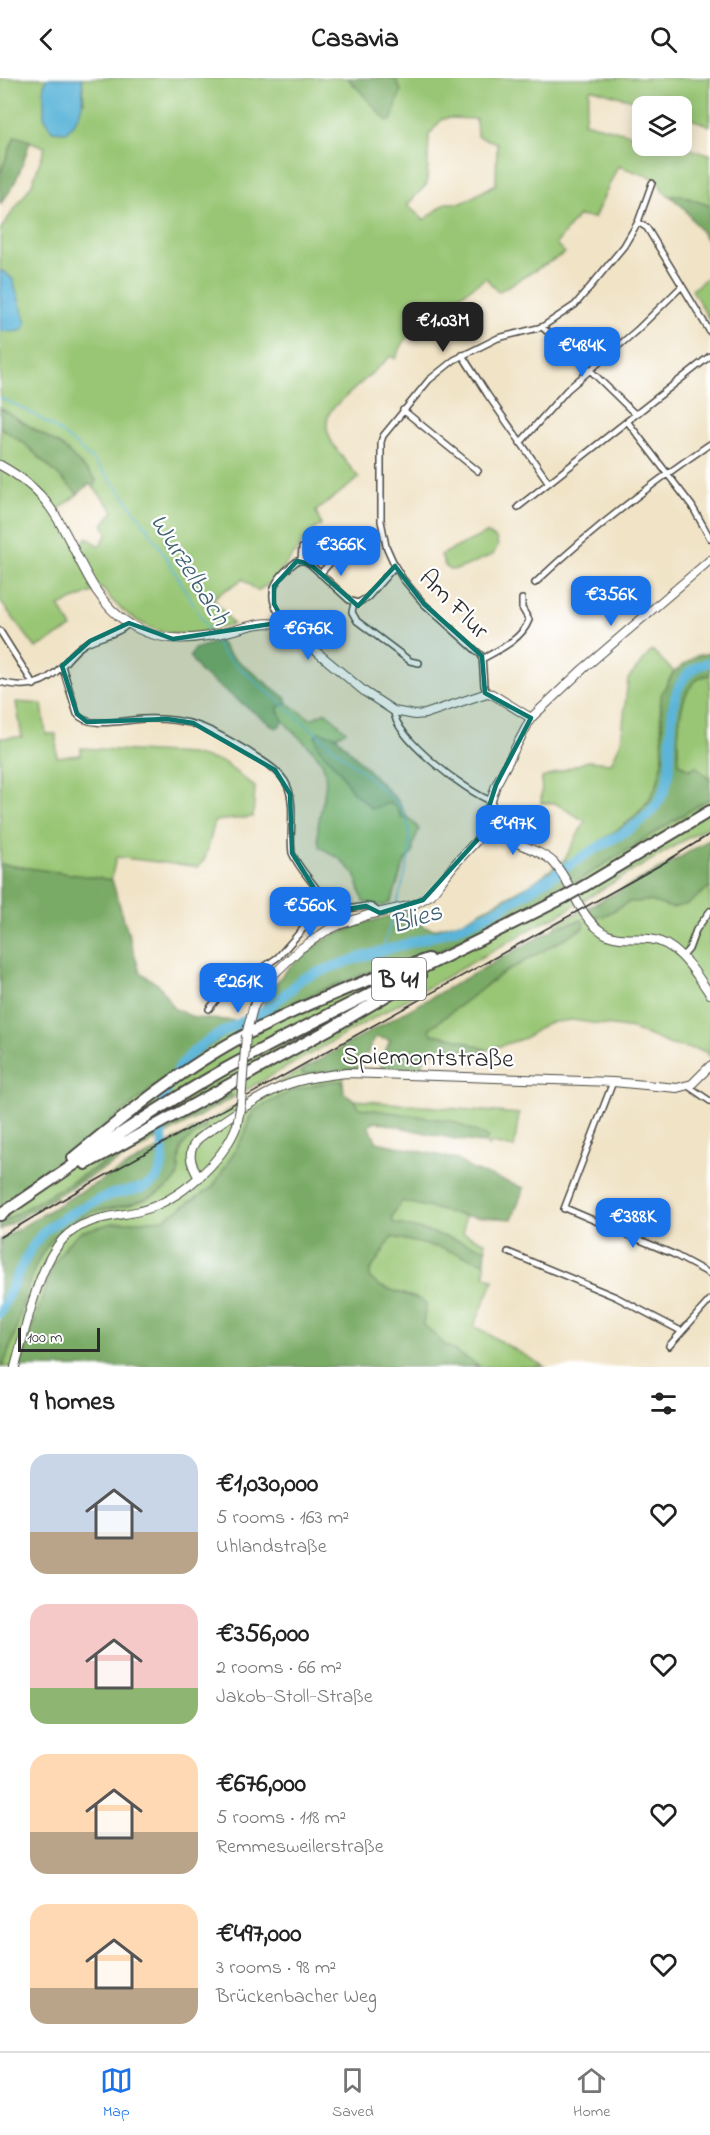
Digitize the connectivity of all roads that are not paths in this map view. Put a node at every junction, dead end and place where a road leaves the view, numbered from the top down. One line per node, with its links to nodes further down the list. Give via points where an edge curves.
1 (652, 183): 2 (street)
2 (639, 222): 3 (street); 4 (street, via 590,290 570,310)
3 (682, 286): 5 (street); 8 (street)
4 (542, 327): 6 (street, via 498,338); 8 (street)
5 (710, 332)
6 (462, 355): 9 (street, via 443,368); 12 (street)
7 (710, 356): 10 (street)
8 (591, 370): 10 (street); 12 (street)
9 (403, 410): 15 (street); 25 (street, Am Flur, via 383,436 380,456 381,521)
10 (635, 414): 11 (street)
11 (627, 421): 16 (street); 17 (street)
12 (520, 443): 17 (street)
13 (710, 444): 16 (street)
14 (0, 465): 30 (main road, via 35,489 51,508 105,602)
15 (478, 471)
16 (668, 473): 19 (street); 27 (street, via 568,552)
17 (549, 483): 18 (street)
18 (518, 507)
19 (708, 530): 21 (street)
20 (356, 534): 26 (street)
21 (710, 538)
22 (303, 548): 23 (street)
23 (301, 560): 26 (street); 31 (street, via 274,586)
24 (710, 560): 40 (main road)
25 (395, 566): 29 (street, via 362,602); 33 (street, Am Flur, via 413,592)
26 (320, 574): 29 (street)
27 (535, 584)
28 (522, 599): 33 (street, via 528,624 507,645)
29 (354, 603): 34 (street, via 352,612 357,621 410,661)
30 (129, 623): 31 (main road, via 173,639 210,636 265,622); 35 (street, via 83,645)
31 (280, 624): 39 (main road)
32 (0, 631): 37 (street)
33 (482, 659): 38 (street, Am Flur)
34 (419, 663)
35 (62, 666): 37 (street); 45 (street, via 77,714 87,722 167,719 193,723 226,738 275,770 290,794 292,852)
36 (0, 682): 37 (street)
37 (34, 685)
38 (487, 693): 39 (main road, via 426,714); 40 (main road)
39 (394, 711): 41 (street, via 403,732 427,756 461,785)
40 (531, 718): 41 (main road)
41 (490, 801): 43 (main road)
42 (710, 811): 47 (highway, B 41, bridge, via 565,897)
43 (483, 830): 46 (main road, via 431,895 404,908); 48 (main road, via 542,854 556,866 598,930 615,937 652,939 668,945)
44 (710, 911): 48 (street)
45 (329, 912): 46 (street, via 366,906); 49 (street, via 309,922 278,957)
46 (384, 912): 50 (main road, via 339,925 314,939 285,963)
47 (477, 942): 53 (highway, via 360,982); 55 (highway); 60 (highway, B 41, via 322,1017 183,1094)
48 (682, 957): 51 (main road)
49 (254, 974): 50 (street); 52 (street, via 228,986)
50 (263, 990): 53 (main road)
51 (710, 994)
52 (209, 1009)
53 (246, 1035): 55 (main road, bridge); 61 (highway, via 124,1116)
54 (710, 1066): 57 (main road)
55 (242, 1078): 59 (main road, bridge, via 237,1125 223,1152); 60 (highway)
56 (613, 1082): 57 (main road, Spiemontstraße); 59 (main road, Spiemontstraße, via 347,1073 309,1078 273,1091 199,1138 190,1159); 64 (street, via 564,1210 673,1254)
57 (688, 1086): 58 (street)
58 (710, 1101)
59 (199, 1178): 68 (main road, via 142,1210 91,1222 63,1239 46,1266)
60 (42, 1188): 61 (highway, B 41)
61 (21, 1201): 62 (highway, B 41)
62 (0, 1215)
63 (508, 1252): 66 (street, via 616,1297)
64 (710, 1274)
65 (710, 1300): 66 (street)
66 (681, 1331): 67 (street)
67 (669, 1346)
68 (15, 1367)

